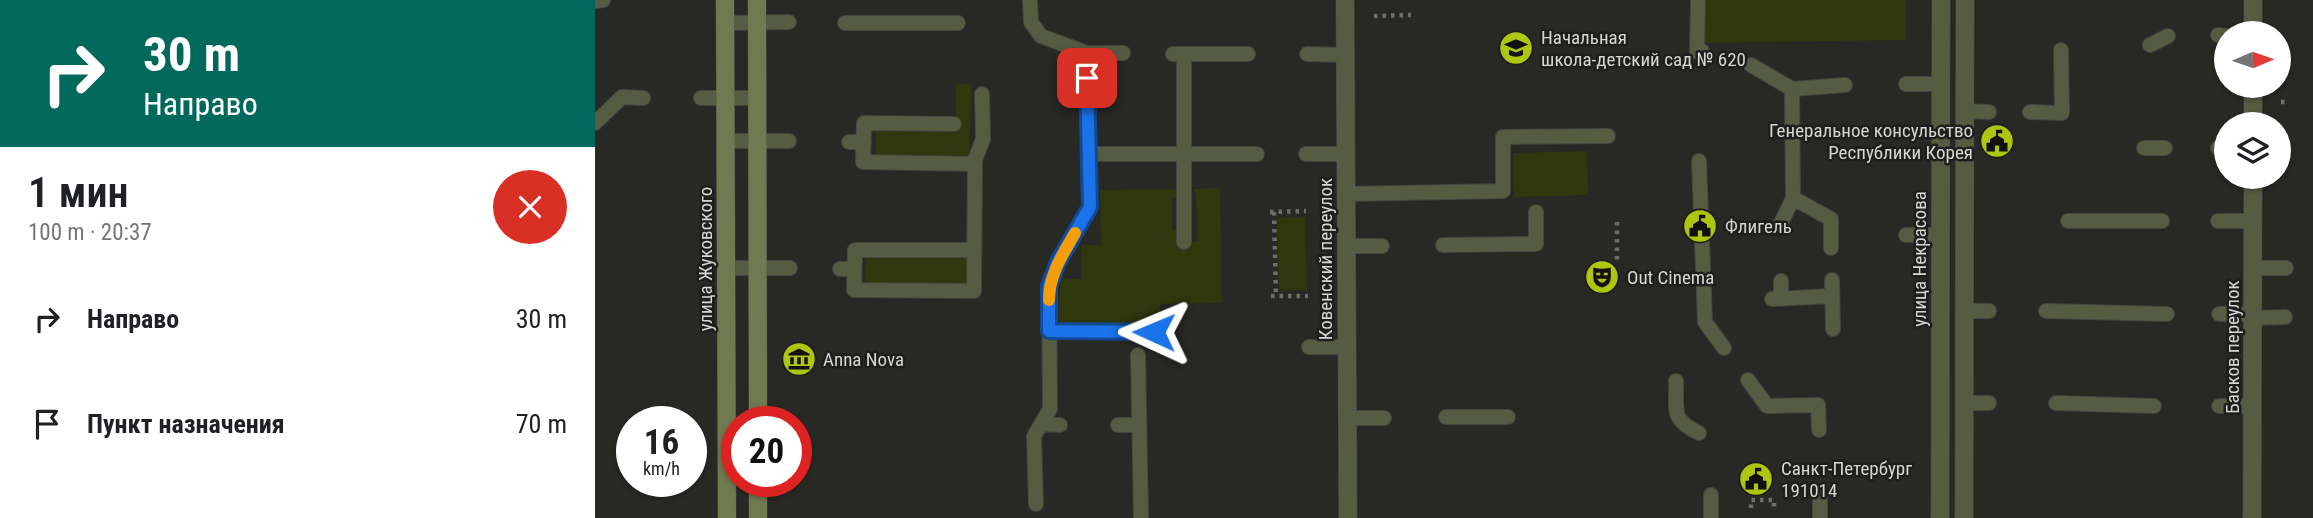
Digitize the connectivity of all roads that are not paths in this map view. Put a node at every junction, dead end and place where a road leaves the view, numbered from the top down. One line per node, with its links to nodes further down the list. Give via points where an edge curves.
1 (603, 0): 10 (lane)
2 (725, 0): 13 (main road, улица Жуковского)
3 (757, 0): 14 (main road)
4 (1030, 0): 21 (lane, via 1024,22 1041,36)
5 (1345, 0): 25 (street, Ковенский переулок)
6 (1698, 0): 20 (lane, via 1697,52)
7 (1941, 0): 28 (street, улица Некрасова)
8 (1965, 0): 36 (street)
9 (2253, 0): 11 (street)
10 (595, 1)
11 (2253, 21)
12 (789, 22): 14 (lane)
13 (725, 23): 14 (lane); 35 (main road, улица Жуковского)
14 (757, 23): 32 (main road)
15 (845, 23): 16 (lane)
16 (958, 23)
17 (2168, 36): 18 (lane)
18 (2150, 45)
19 (2061, 50): 38 (lane, via 2062,113)
20 (1702, 51)
21 (1087, 53): 22 (lane); 47 (lane)
22 (1122, 53)
23 (1248, 54): 48 (lane, via 1179,54)
24 (1307, 54): 25 (lane)
25 (1345, 55): 51 (street, Ковенский переулок)
26 (1751, 65): 30 (lane)
27 (1906, 84): 28 (lane)
28 (1940, 84): 64 (street, улица Некрасова)
29 (1845, 85): 30 (lane)
30 (1792, 89): 56 (lane)
31 (982, 94): 53 (lane, via 983,139)
32 (757, 97): 35 (lane); 43 (main road)
33 (643, 98): 39 (lane, via 622,97)
34 (701, 98): 35 (lane)
35 (726, 98): 42 (main road, улица Жуковского)
36 (1965, 111): 37 (lane); 79 (street)
37 (1989, 112)
38 (2030, 112)
39 (595, 123)
40 (954, 124): 53 (lane, via 864,124 856,142 863,162)
41 (1608, 136): 55 (lane, via 1503,137 1503,191)
42 (726, 141): 43 (lane); 71 (main road, улица Жуковского)
43 (757, 141): 44 (lane); 72 (main road)
44 (789, 141)
45 (2144, 148): 46 (lane)
46 (2165, 148)
47 (1089, 154): 48 (lane); 87 (lane, via 1090,207 1049,286)
48 (1184, 154): 49 (lane); 66 (lane)
49 (1257, 154)
50 (1306, 154): 51 (lane)
51 (1345, 154): 55 (street, Ковенский переулок)
52 (1699, 161): 91 (lane, via 1705,322)
53 (975, 164): 70 (lane)
54 (2253, 189): 61 (street, Басков переулок)
55 (1346, 194): 67 (street, Ковенский переулок)
56 (1793, 198): 62 (lane); 65 (lane, via 1831,219)
57 (1536, 212): 69 (lane, via 1536,244)
58 (2068, 221): 59 (lane)
59 (2162, 221)
60 (2218, 221): 61 (lane)
61 (2253, 221): 74 (street, Басков переулок)
62 (1780, 225)
63 (1906, 235): 64 (lane)
64 (1940, 235): 122 (street, улица Некрасова)
65 (1833, 240)
66 (1184, 242)
67 (1346, 246): 68 (lane); 90 (street, Ковенский переулок)
68 (1382, 246)
69 (1443, 246)
70 (974, 250): 70 (lane, via 855,250 847,269 854,290 974,291)
71 (726, 268): 72 (lane); 116 (main road, улица Жуковского)
72 (757, 268): 73 (lane); 98 (main road)
73 (790, 268)
74 (2253, 268): 75 (lane); 84 (street, Басков переулок)
75 (2286, 268)
76 (1832, 280): 78 (lane)
77 (1781, 281): 78 (lane, via 1777,298)
78 (1832, 296): 86 (lane)
79 (1965, 311): 80 (lane); 95 (street)
80 (1989, 311)
81 (2046, 311): 82 (lane)
82 (2167, 314)
83 (2219, 314): 84 (lane)
84 (2253, 316): 85 (lane); 101 (street, Басков переулок)
85 (2285, 317)
86 (1833, 330)
87 (1049, 331): 88 (lane); 106 (lane, via 1050,408)
88 (1154, 332)
89 (1309, 347): 90 (lane)
90 (1347, 347): 104 (street, Ковенский переулок)
91 (1724, 348)
92 (1138, 355): 109 (lane)
93 (1748, 380): 110 (lane, via 1767,406 1818,405)
94 (1676, 381): 111 (lane, via 1677,414 1682,425)
95 (1964, 403): 96 (lane); 123 (street)
96 (1989, 403)
97 (2056, 403): 99 (lane)
98 (758, 406)
99 (2154, 406)
100 (2219, 406): 101 (lane)
101 (2253, 406): 124 (street, Басков переулок)
102 (1446, 417): 103 (lane)
103 (1508, 417)
104 (1347, 418): 105 (lane); 119 (street, Ковенский переулок)
105 (1384, 418)
106 (1041, 424): 107 (lane); 115 (lane, via 1034,436)
107 (1060, 425)
108 (1118, 425): 109 (lane)
109 (1139, 425): 118 (lane)
110 (1819, 430)
111 (1699, 433)
112 (1820, 493): 121 (lane)
113 (1711, 495): 120 (lane)
114 (758, 497): 117 (main road)
115 (1037, 510)
116 (727, 518)
117 (758, 518)
118 (1141, 518)
119 (1348, 518)
120 (1711, 518)
121 (1820, 518)
122 (1940, 518)
123 (1964, 518)
124 (2252, 518)

